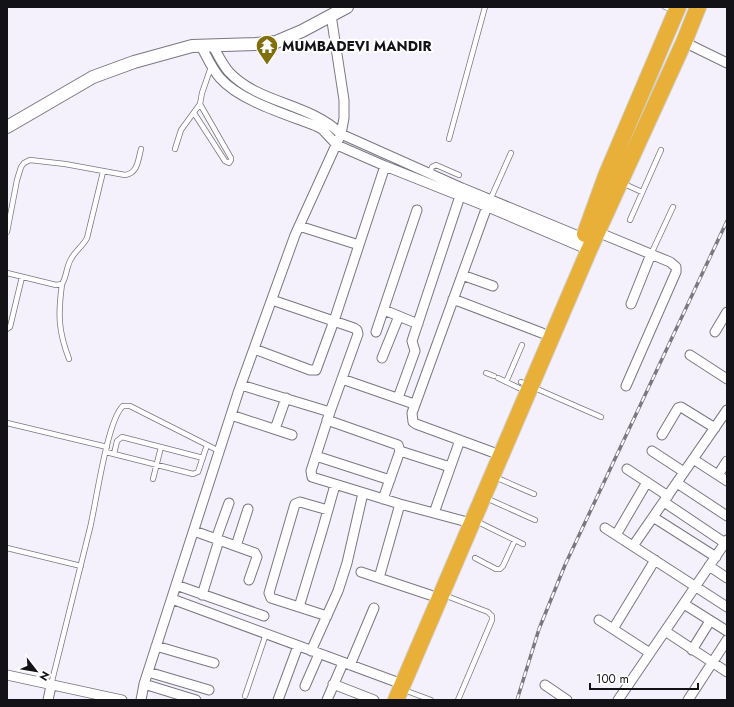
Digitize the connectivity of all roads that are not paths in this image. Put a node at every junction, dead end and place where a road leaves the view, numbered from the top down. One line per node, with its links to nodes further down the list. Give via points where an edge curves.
1 (347, 7): 4 (street)
2 (485, 7): 13 (lane)
3 (682, 8): 5 (highway); 23 (highway)
4 (331, 15): 6 (street, via 276,42); 12 (street, via 344,104)
5 (684, 42): 7 (street); 23 (highway)
6 (207, 46): 8 (street); 11 (street, via 192,46 134,62 93,77); 12 (street, via 242,83 254,91 320,118)
7 (727, 63)
8 (212, 66): 9 (lane); 14 (street, via 221,79 244,96 322,129)
9 (200, 104): 10 (lane); 10 (lane, via 231,158 229,163 225,161)
10 (194, 113): 16 (lane, via 181,130)
11 (7, 127)
12 (341, 134): 14 (street); 21 (street)
13 (449, 138)
14 (337, 145): 19 (street); 30 (street)
15 (141, 149): 20 (lane, via 134,172 131,174)
16 (175, 149)
17 (661, 150): 25 (lane)
18 (511, 153): 26 (lane)
19 (385, 166): 24 (street); 33 (street)
20 (104, 172): 31 (lane, via 30,160 24,163 17,180); 38 (lane, via 87,238 71,258)
21 (430, 174): 22 (lane, via 432,167 436,165); 24 (street)
22 (459, 176)
23 (613, 179): 25 (lane); 32 (highway)
24 (461, 192): 26 (street); 47 (street)
25 (642, 192): 29 (lane)
26 (489, 203): 32 (street); 36 (street)
27 (673, 207): 34 (lane)
28 (417, 210): 43 (street)
29 (630, 220)
30 (299, 226): 33 (street); 41 (street)
31 (7, 232)
32 (588, 239): 34 (street); 51 (highway); 61 (highway)
33 (359, 245): 46 (street)
34 (651, 254): 42 (street); 62 (street, via 670,262 676,267 676,272)
35 (7, 273): 37 (lane)
36 (462, 275): 39 (street); 40 (street)
37 (22, 277): 38 (lane, via 56,285); 48 (lane, via 10,327)
38 (62, 284): 56 (lane, via 59,327)
39 (493, 286)
40 (454, 299): 51 (street); 65 (street)
41 (272, 300): 46 (street); 53 (street)
42 (631, 304)
43 (384, 310): 45 (street); 49 (street)
44 (727, 312): 50 (street)
45 (398, 316): 47 (street); 55 (street)
46 (334, 321): 53 (street, via 314,370); 58 (street, via 354,328 358,334)
47 (418, 324): 64 (street, via 412,341 415,351)
48 (7, 329)
49 (376, 332)
50 (715, 332)
51 (542, 333): 61 (highway)
52 (522, 345): 61 (lane)
53 (254, 348): 60 (street)
54 (690, 355): 59 (street)
55 (382, 358)
56 (69, 359)
57 (486, 373): 61 (lane)
58 (342, 379): 64 (street); 68 (street)
59 (727, 379)
60 (241, 385): 63 (street); 67 (street)
61 (519, 385): 69 (lane); 82 (highway); 93 (highway)
62 (626, 386)
63 (286, 398): 68 (street); 72 (street)
64 (398, 398): 65 (street)
65 (414, 404): 75 (street, via 413,422)
66 (727, 410): 71 (street)
67 (231, 415): 72 (street); 79 (street)
68 (329, 416): 80 (street, via 394,442); 84 (street)
69 (601, 417)
70 (7, 423): 78 (lane)
71 (714, 428): 74 (street, via 681,407); 86 (street)
72 (275, 429): 73 (street)
73 (292, 435)
74 (662, 435)
75 (460, 440): 82 (street); 89 (street)
76 (207, 445): 78 (lane, via 130,406 123,406 115,417); 79 (lane); 85 (lane)
77 (161, 447): 83 (lane, via 122,437 117,441); 85 (lane); 88 (lane)
78 (106, 450): 83 (lane); 127 (lane)
79 (220, 451): 115 (street)
80 (400, 451): 89 (street); 95 (street)
81 (652, 451): 91 (street)
82 (492, 452): 113 (highway)
83 (114, 454): 88 (lane)
84 (316, 456): 95 (street); 99 (street, via 311,471 312,478)
85 (203, 458): 88 (lane, via 198,472 192,474)
86 (693, 459): 91 (street); 92 (street)
87 (727, 461): 92 (street)
88 (157, 465): 94 (lane)
89 (450, 467): 109 (street)
90 (627, 469): 97 (street)
91 (684, 472): 98 (street)
92 (718, 475): 96 (street)
93 (492, 476): 101 (lane); 102 (highway)
94 (153, 479)
95 (390, 480): 103 (street)
96 (727, 481)
97 (647, 482): 104 (street); 116 (street)
98 (677, 483): 104 (street); 110 (street)
99 (335, 484): 100 (street); 108 (street)
100 (364, 493): 103 (street); 143 (street, via 347,563)
101 (534, 494)
102 (483, 496): 112 (lane); 113 (highway)
103 (383, 499): 106 (street)
104 (666, 499): 111 (street); 119 (street)
105 (229, 503): 117 (street)
106 (400, 504): 109 (street); 130 (street)
107 (248, 509): 121 (street)
108 (328, 510): 139 (street); 139 (street, via 300,502 295,504 293,510 269,593 271,598)
109 (434, 513): 113 (street)
110 (727, 516)
111 (653, 517): 122 (street); 124 (street)
112 (535, 520)
113 (469, 521): 118 (lane); 136 (highway)
114 (605, 528): 116 (street)
115 (194, 532): 117 (street); 133 (street)
116 (616, 535): 122 (street)
117 (217, 539): 121 (street); 135 (street)
118 (515, 540): 120 (lane); 125 (lane, via 500,569)
119 (726, 541): 124 (street)
120 (523, 544)
121 (236, 546): 132 (street, via 255,552 257,557)
122 (633, 546): 126 (street)
123 (7, 548): 127 (lane)
124 (716, 556): 128 (street)
125 (475, 558)
126 (655, 560): 134 (street); 146 (street)
127 (81, 566): 165 (lane)
128 (709, 566): 131 (street); 134 (street)
129 (361, 572): 130 (street)
130 (379, 578): 136 (street)
131 (727, 578)
132 (249, 580)
133 (176, 586): 135 (street); 137 (street)
134 (695, 587): 138 (street); 140 (street)
135 (202, 595): 142 (street)
136 (435, 595): 167 (highway); 179 (lane, via 488,612 492,616)
137 (172, 599): 149 (street); 151 (street)
138 (684, 604): 145 (street); 147 (street)
139 (299, 607): 143 (street)
140 (727, 607)
141 (374, 608): 158 (street)
142 (264, 616)
143 (327, 616): 154 (street)
144 (599, 620): 146 (street)
145 (710, 621): 148 (street); 153 (street)
146 (613, 629): 155 (street)
147 (665, 631): 153 (street); 155 (street)
148 (727, 631)
149 (266, 634): 152 (street); 169 (lane)
150 (727, 640): 157 (street)
151 (156, 646): 156 (street); 159 (street)
152 (298, 646): 154 (street); 174 (street)
153 (692, 650): 157 (street)
154 (315, 652): 158 (street); 166 (street)
155 (650, 653): 181 (street)
156 (214, 663)
157 (712, 663): 160 (street); 182 (street)
158 (346, 664): 163 (street); 167 (street)
159 (148, 672): 162 (street); 168 (street)
160 (727, 672)
161 (7, 675): 165 (street)
162 (144, 684): 172 (street); 173 (street)
163 (333, 684): 175 (street); 176 (street)
164 (545, 685): 180 (street)
165 (51, 686): 170 (street); 171 (street)
166 (305, 686)
167 (398, 688): 177 (highway); 178 (lane)
168 (209, 690)
169 (245, 696)
170 (48, 700)
171 (122, 700)
172 (141, 700)
173 (196, 700)
174 (278, 700)
175 (327, 700)
176 (374, 700)
177 (384, 700)
178 (431, 700)
179 (458, 700)
180 (567, 700)
181 (618, 700)
182 (688, 700)

